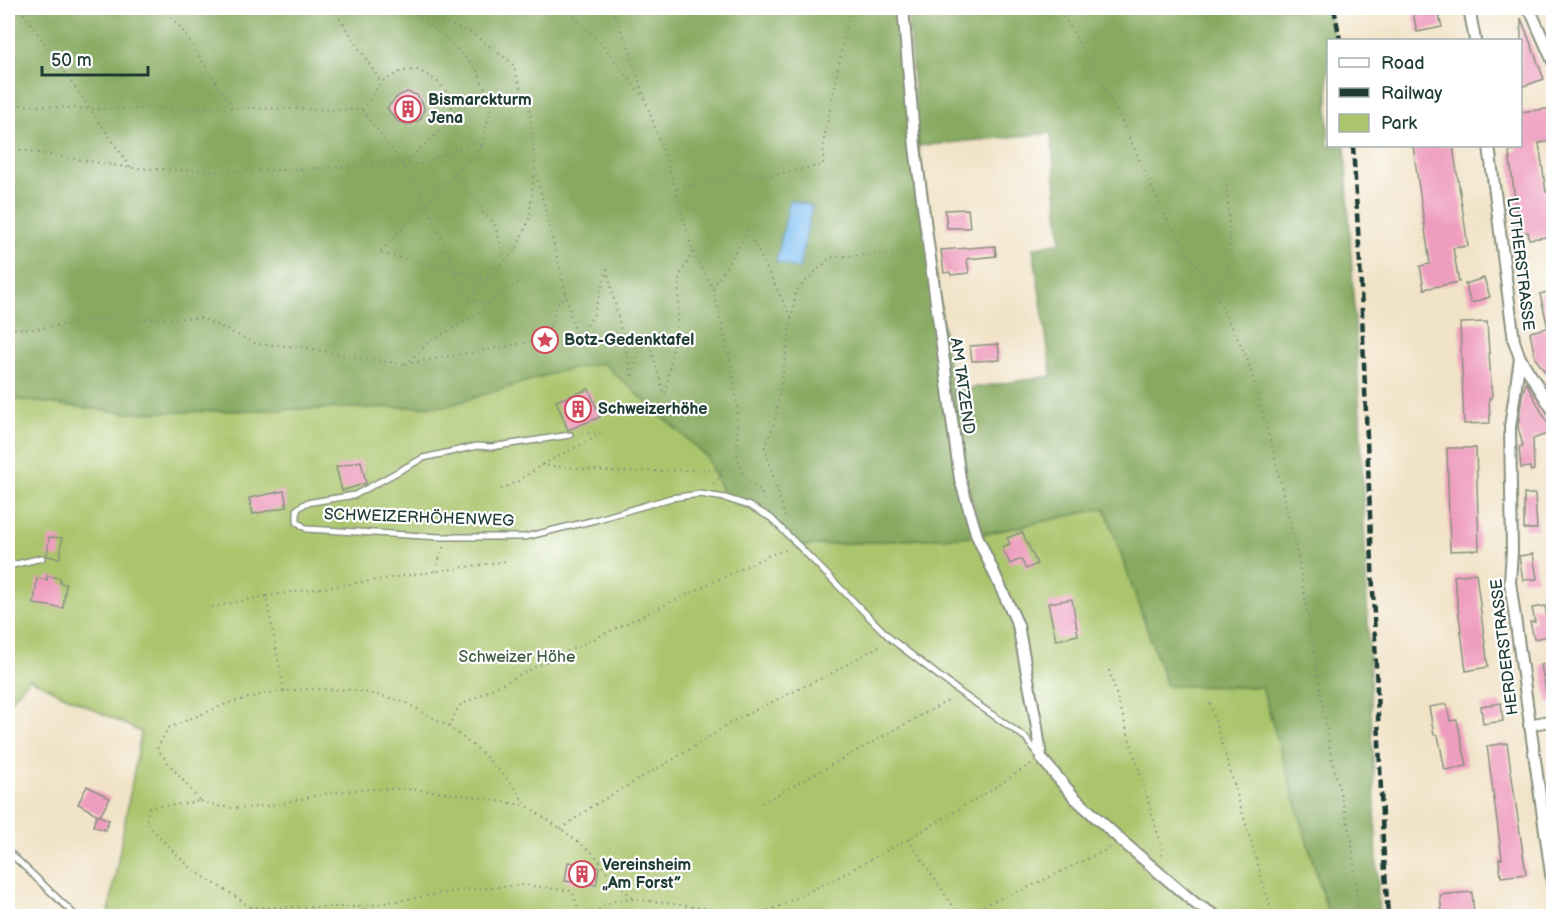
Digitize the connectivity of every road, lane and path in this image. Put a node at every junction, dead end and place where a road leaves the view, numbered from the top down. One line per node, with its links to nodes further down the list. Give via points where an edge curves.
1 (20, 8): 19 (path)
2 (163, 8): 18 (path, via 181,28)
3 (333, 8): 15 (path)
4 (389, 8): 12 (path)
5 (565, 8): 16 (path, via 603,45)
6 (611, 8): 16 (path)
7 (850, 8): 29 (path, via 824,139 823,165 773,175 738,174)
8 (903, 8): 31 (street, AM TATZEND)
9 (1055, 8): 40 (path, via 1118,113 1164,216)
10 (1469, 8): 13 (street)
11 (1526, 8): 14 (street)
12 (413, 12): 21 (path, via 444,36 477,70 492,104); 26 (path, via 470,32 512,63 530,112)
13 (1475, 39)
14 (1554, 64)
15 (381, 82): 20 (path); 24 (path, via 402,71 417,70 437,81 451,97 452,114 446,126)
16 (645, 99): 29 (path)
17 (8, 104): 19 (path)
18 (233, 108): 19 (path); 20 (path)
19 (91, 109): 25 (path)
20 (362, 110): 24 (path)
21 (481, 146): 24 (path, via 473,142 422,164); 27 (path)
22 (1489, 147): 44 (street, LUTHERSTRASSE, via 1511,326)
23 (8, 148): 25 (path)
24 (403, 164): 25 (path, via 234,172); 30 (path)
25 (131, 168)
26 (535, 169): 33 (path, via 529,220 516,250); 38 (path)
27 (455, 174): 30 (path); 33 (path, via 480,203 483,214 494,222)
28 (1226, 182): 40 (path, via 1231,254)
29 (676, 190): 32 (path)
30 (426, 204): 34 (path); 34 (path, via 379,253)
31 (928, 251): 42 (path, via 831,257 796,291); 68 (street, AM TATZEND, via 960,479 977,536 1018,625)
32 (693, 252): 37 (path); 38 (path, via 679,277 678,316 665,398 646,331 632,378 607,269 593,316 578,339)
33 (505, 260): 35 (path)
34 (454, 270): 35 (path); 39 (path)
35 (487, 278): 39 (path)
36 (518, 283): 41 (path)
37 (712, 288): 42 (path, via 748,231); 51 (path, via 731,364 737,404 737,453 743,476 760,490)
38 (566, 293): 45 (path, via 555,309 547,339)
39 (468, 299): 41 (path)
40 (1218, 299): 93 (path, via 1247,358 1299,562 1331,755 1353,840)
41 (487, 304): 45 (path, via 476,315 429,342)
42 (792, 319): 51 (path, via 775,421 765,447 786,518)
43 (8, 328): 45 (path, via 34,329 93,320 201,318 257,344)
44 (1520, 358): 46 (street, LUTHERSTRASSE); 66 (street, HERDERSTRASSE, via 1510,427 1510,582)
45 (406, 364)
46 (1554, 412)
47 (570, 435): 48 (path, via 600,435); 52 (lane, SCHWEIZERHÖHENWEG, via 477,446 423,458 355,495 306,503 297,509 297,522 307,529)
48 (541, 465): 49 (path); 50 (path, via 617,472 722,469 721,476)
49 (501, 489)
50 (700, 495): 51 (lane, SCHWEIZERHÖHENWEG, via 750,506); 52 (lane, SCHWEIZERHÖHENWEG, via 671,498 525,537)
51 (771, 518): 53 (lane, SCHWEIZERHÖHENWEG)
52 (447, 537): 57 (path)
53 (800, 546): 60 (lane, SCHWEIZERHÖHENWEG); 67 (path, via 772,554 539,664 459,706)
54 (42, 558): 56 (lane)
55 (507, 561): 57 (path)
56 (8, 566)
57 (435, 571): 58 (path)
58 (266, 596): 59 (path); 62 (path)
59 (212, 608)
60 (891, 639): 63 (lane, SCHWEIZERHÖHENWEG); 72 (path, via 830,674 736,719)
61 (1109, 670): 76 (path, via 1163,851)
62 (284, 691): 67 (path, via 355,690 404,701); 69 (path, via 229,703 168,728 157,749)
63 (961, 693): 68 (lane, SCHWEIZERHÖHENWEG, via 1026,738); 70 (path)
64 (1210, 703): 92 (path)
65 (1554, 720): 66 (street)
66 (1529, 725): 77 (street, HERDERSTRASSE)
67 (449, 728): 71 (path, via 480,751)
68 (1041, 758): 73 (path); 74 (street, SCHWEIZERHÖHENWEG, via 1075,798)
69 (200, 801): 71 (path, via 215,807 258,807 339,791 397,789); 80 (path, via 149,807 146,822 188,865)
70 (762, 803)
71 (527, 806): 72 (path)
72 (561, 829): 78 (path, via 594,854)
73 (908, 838): 82 (path, via 758,915); 89 (path)
74 (1123, 842): 76 (street, SCHWEIZERHÖHENWEG); 89 (path)
75 (8, 851): 83 (lane)
76 (1156, 870): 79 (street, SCHWEIZERHÖHENWEG)
77 (1554, 896)
78 (634, 899): 82 (path); 87 (path, via 613,901)
79 (1196, 904): 90 (path); 91 (street, SCHWEIZERHÖHENWEG)
80 (250, 907): 81 (path); 84 (path)
81 (361, 907): 85 (path); 86 (path, via 525,885 572,891)
82 (719, 912): 88 (path)
83 (76, 916)
84 (259, 916)
85 (381, 916)
86 (581, 916)
87 (588, 916)
88 (714, 916)
89 (957, 916)
90 (1167, 916)
91 (1216, 916)
92 (1273, 916)
93 (1358, 916)

